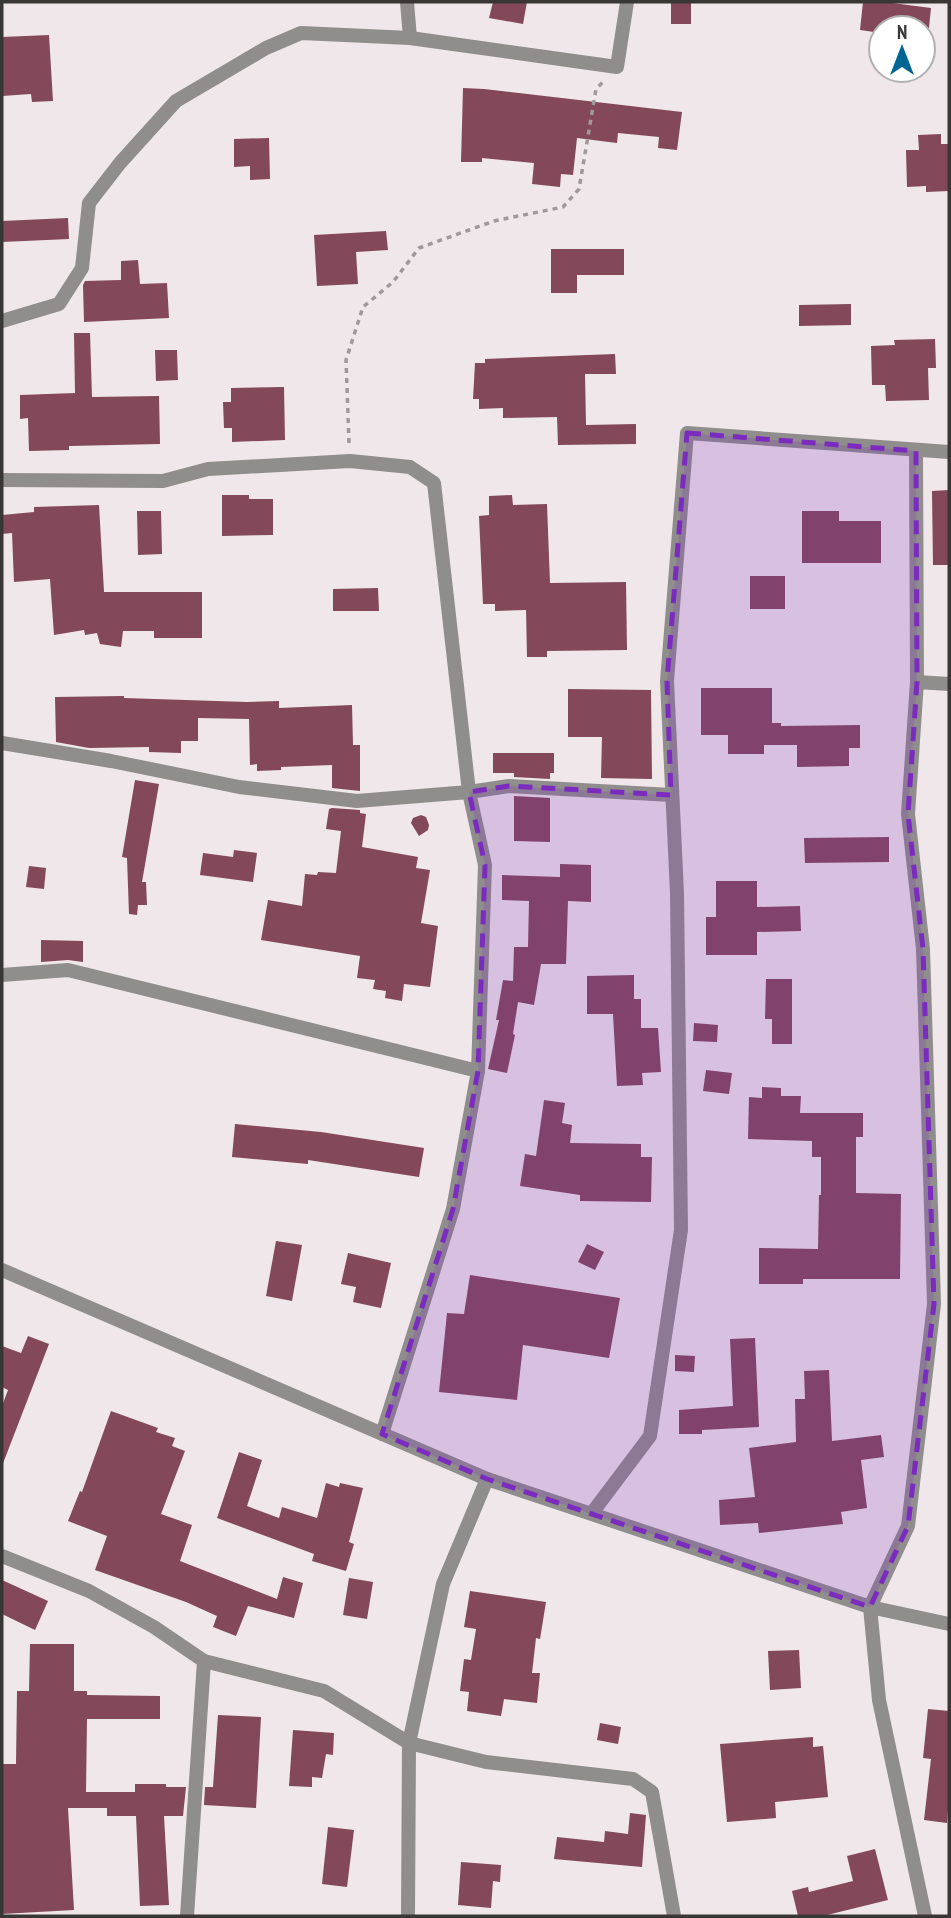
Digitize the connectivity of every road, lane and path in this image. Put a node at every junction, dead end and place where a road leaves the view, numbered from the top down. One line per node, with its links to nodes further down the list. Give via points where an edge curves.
1 (407, 2): 3 (street)
2 (627, 2): 4 (street)
3 (410, 38): 4 (street); 5 (street, via 301,33 266,48 176,102 89,203 82,268 59,304)
4 (617, 67): 8 (path, via 596,89 579,189 563,208 494,221 419,248 393,282 363,307 346,360)
5 (2, 321)
6 (916, 451): 7 (street); 10 (street); 14 (street, via 687,433 667,681)
7 (949, 452)
8 (350, 461): 9 (street, via 208,469 163,481); 13 (street, via 410,467 434,483)
9 (2, 480)
10 (917, 681): 11 (street); 22 (street, via 908,814 923,949 934,1304 908,1526)
11 (949, 684)
12 (2, 743): 13 (street, via 239,787 357,801)
13 (469, 792): 14 (street, via 509,786); 16 (street, via 485,865)
14 (671, 795): 20 (street, via 677,893 681,1230 650,1436)
15 (2, 975): 16 (street, via 68,970)
16 (478, 1071): 18 (street, via 453,1209)
17 (2, 1270): 18 (street)
18 (382, 1434): 19 (street)
19 (487, 1479): 20 (street); 25 (street, via 443,1584)
20 (592, 1513): 22 (street)
21 (2, 1556): 24 (street, via 89,1591)
22 (870, 1606): 23 (street); 29 (street, via 879,1700)
23 (949, 1624)
24 (204, 1661): 25 (street, via 324,1691); 26 (street)
25 (409, 1743): 27 (street); 28 (street, via 486,1762 633,1779 652,1792)
26 (187, 1916)
27 (408, 1916)
28 (674, 1916)
29 (925, 1916)

